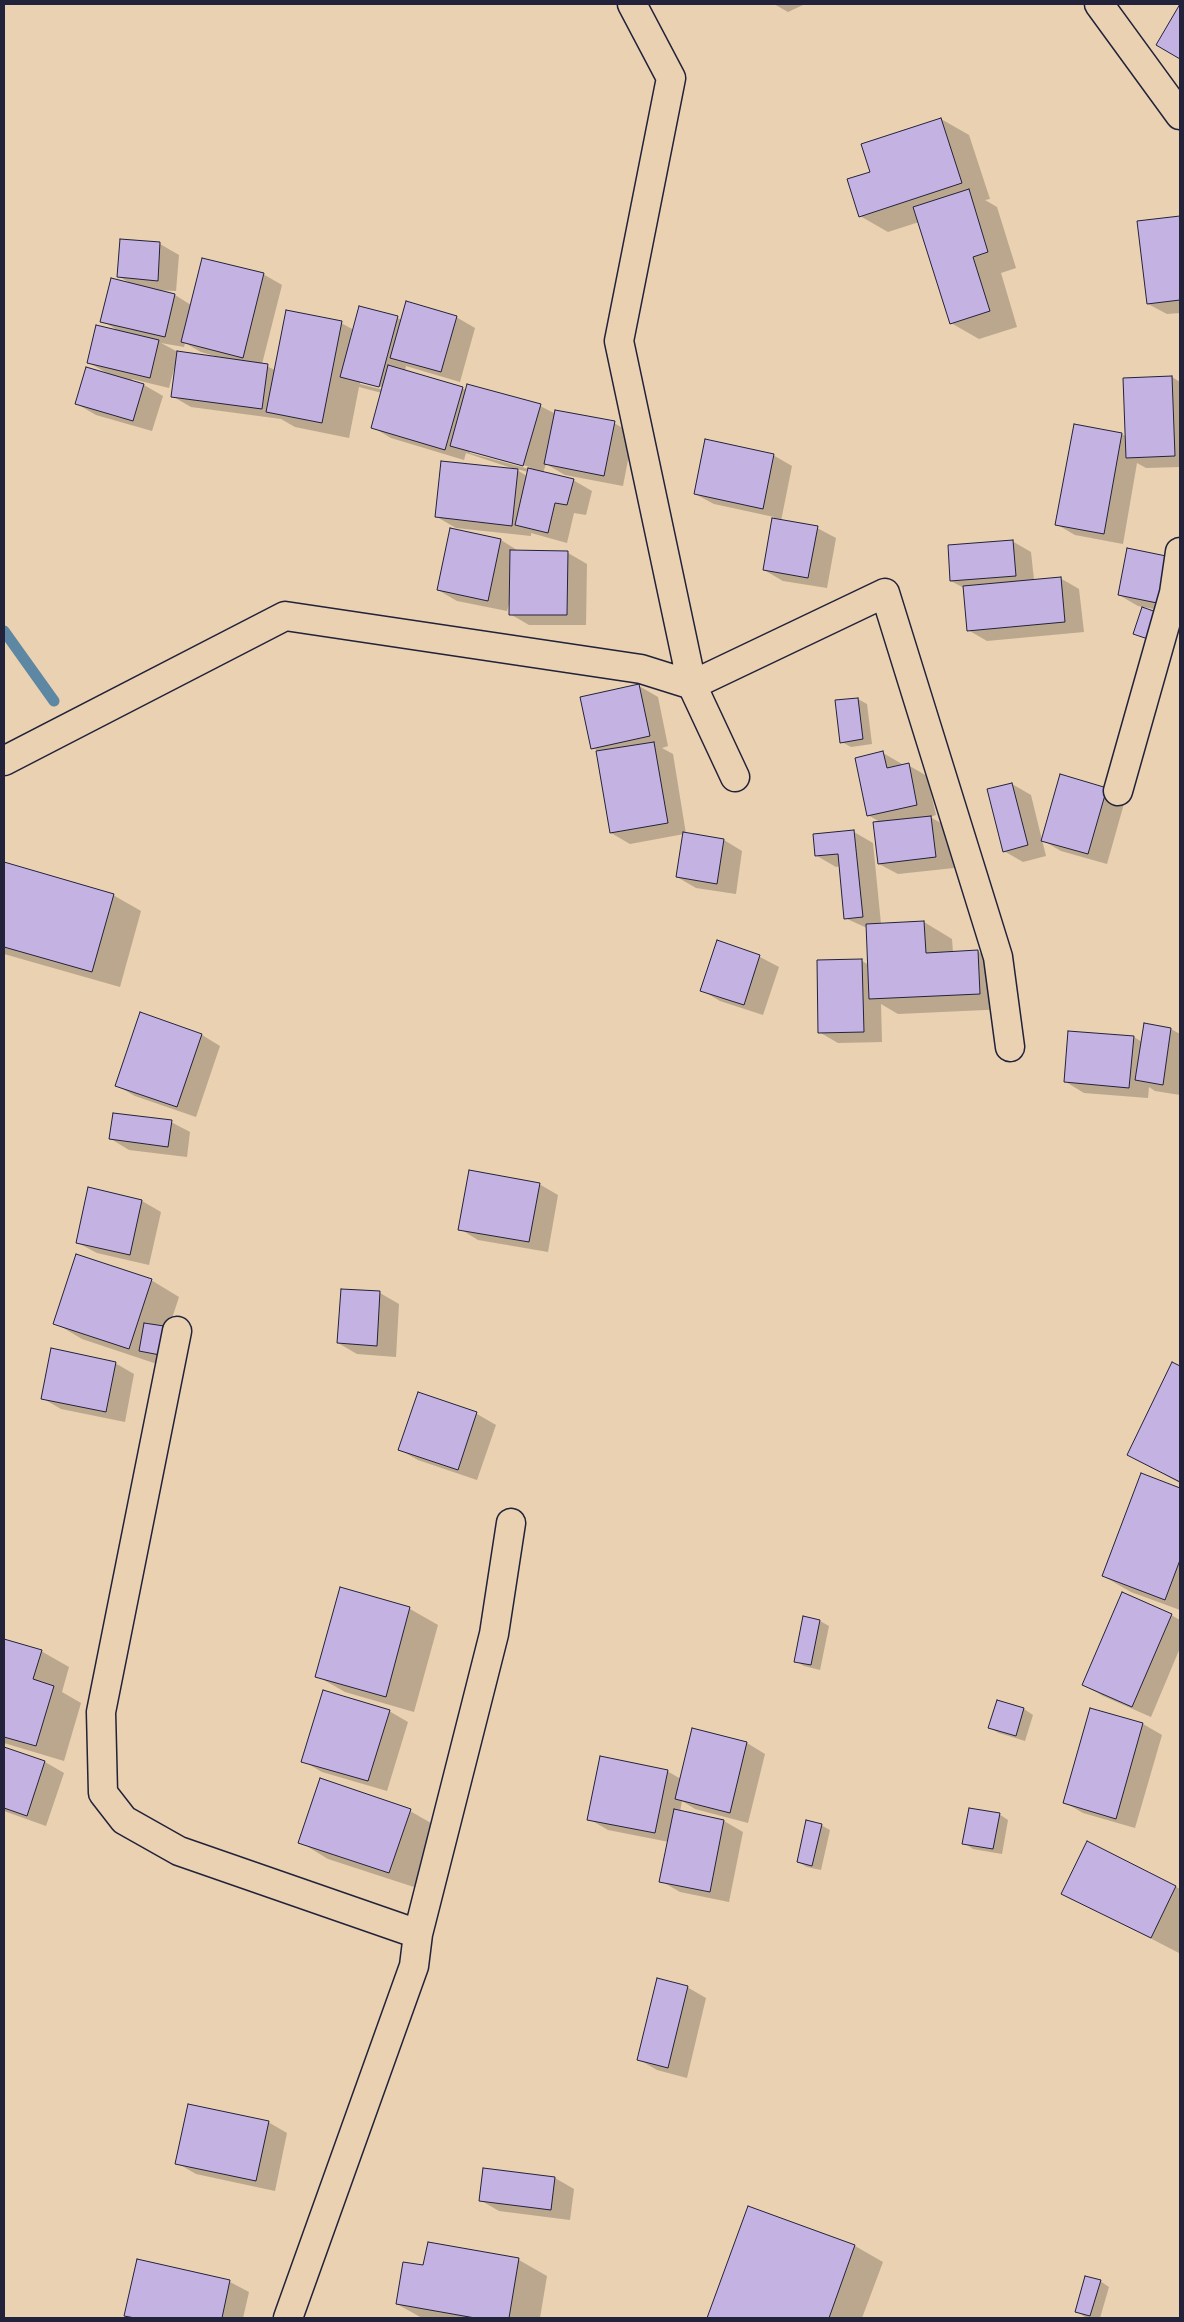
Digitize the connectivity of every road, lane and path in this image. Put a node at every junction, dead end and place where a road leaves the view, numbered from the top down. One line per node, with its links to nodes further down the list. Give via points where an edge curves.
1 (632, 4): 5 (street, via 671,78 619,341)
2 (1099, 4): 3 (street)
3 (1180, 115)
4 (1180, 552): 8 (street, via 1174,592)
5 (692, 685): 6 (street, via 641,670 286,616); 7 (street); 9 (street, via 885,593 998,958)
6 (4, 761)
7 (735, 777)
8 (1118, 791)
9 (1010, 1047)
10 (177, 1331): 12 (street, via 101,1712 103,1793 124,1820 179,1851)
11 (511, 1523): 12 (street, via 494,1634)
12 (418, 1934): 13 (street, via 414,1966)
13 (288, 2318)

